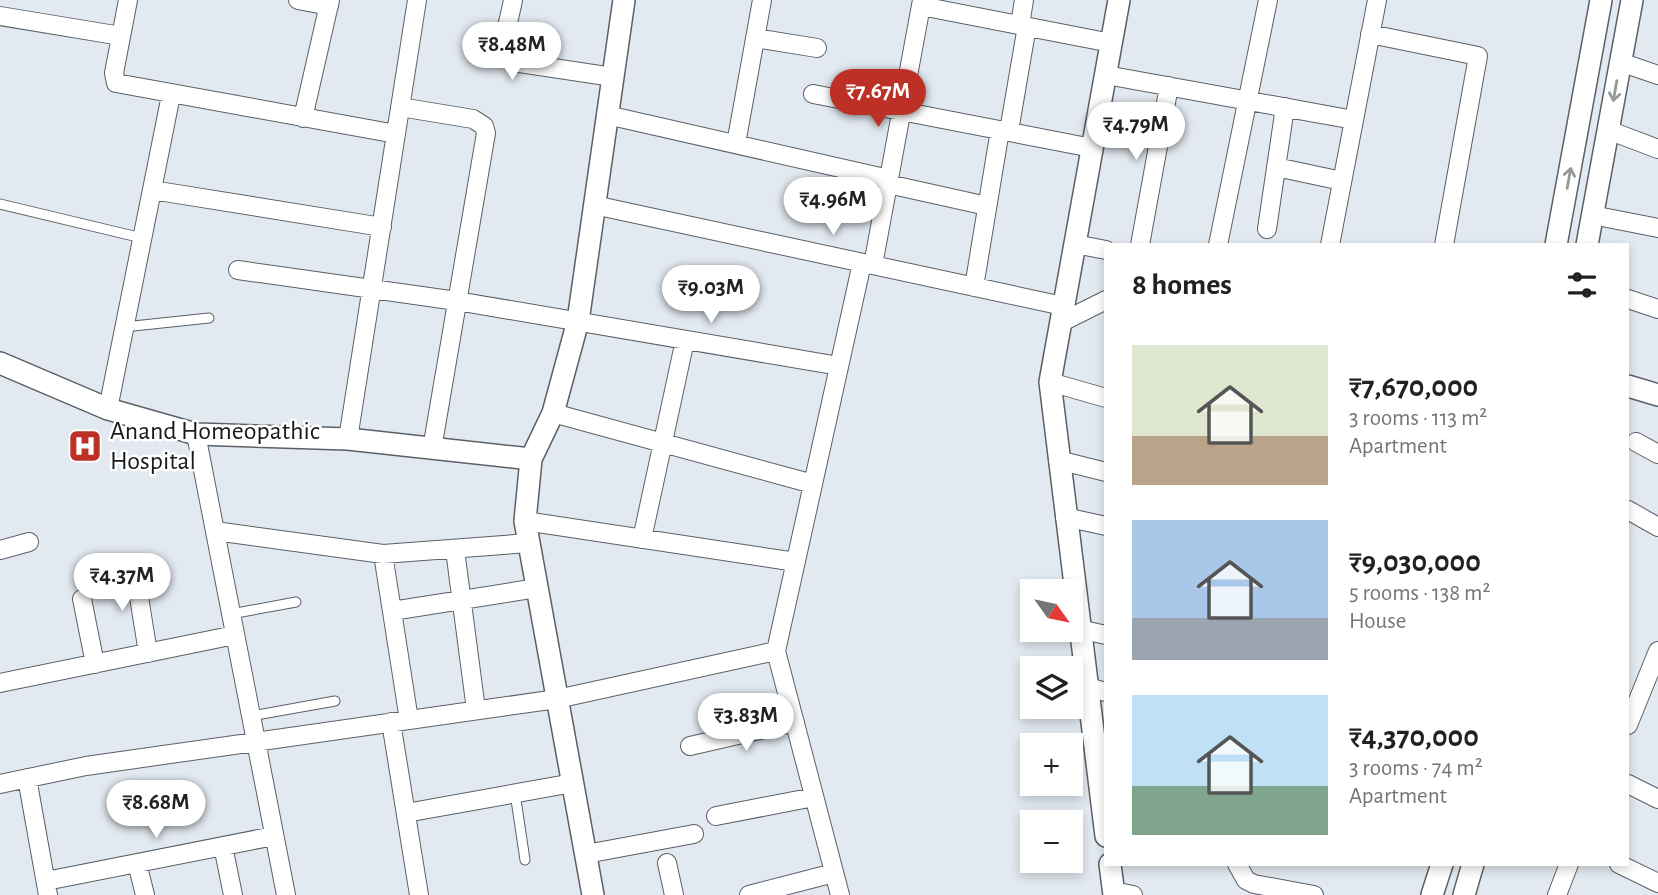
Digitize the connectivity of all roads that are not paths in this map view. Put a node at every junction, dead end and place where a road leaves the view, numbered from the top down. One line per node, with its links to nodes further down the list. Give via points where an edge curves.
1 (128, 0): 18 (street)
2 (298, 0): 13 (street)
3 (417, 0): 30 (street)
4 (513, 0): 25 (street, via 505,47 513,62)
5 (624, 0): 25 (street)
6 (762, 0): 19 (street)
7 (1024, 0): 16 (street)
8 (1119, 0): 20 (street)
9 (1268, 0): 29 (street)
10 (1377, 0): 17 (street)
11 (1601, 0): 58 (street, one-way to 11)
12 (1632, 0): 22 (street)
13 (330, 3): 34 (street)
14 (921, 3): 16 (street); 32 (street)
15 (0, 16): 18 (street)
16 (1023, 26): 20 (street); 37 (street)
17 (1370, 34): 35 (street); 57 (street, via 1478,56)
18 (121, 36): 27 (street, via 116,83)
19 (755, 38): 21 (street); 39 (street)
20 (1111, 43): 23 (street)
21 (817, 48)
22 (1620, 62): 24 (street); 36 (street, one-way to 36)
23 (1106, 75): 26 (street); 40 (street)
24 (1658, 75)
25 (612, 78): 33 (street)
26 (1169, 86): 29 (street); 54 (street)
27 (171, 94): 34 (street); 45 (street)
28 (813, 94): 32 (street)
29 (1247, 100): 31 (street); 55 (street)
30 (400, 107): 38 (street); 67 (street, via 473,119 484,126)
31 (1285, 107): 35 (street); 42 (street)
32 (901, 110): 37 (street); 43 (street)
33 (607, 115): 39 (street); 47 (street)
34 (303, 118): 38 (street)
35 (1354, 120): 44 (street)
36 (1608, 130): 41 (street); 49 (street)
37 (1005, 131): 40 (street); 48 (street)
38 (396, 134): 50 (street)
39 (737, 144): 43 (street)
40 (1092, 148): 60 (street)
41 (1658, 149)
42 (1276, 167): 44 (street); 52 (street)
43 (888, 181): 48 (street); 62 (street)
44 (1342, 181): 56 (street)
45 (152, 190): 50 (street); 53 (street)
46 (0, 204): 53 (lane)
47 (594, 205): 62 (street); 72 (street)
48 (987, 206): 64 (street)
49 (1592, 215): 51 (street); 59 (street)
50 (382, 227): 65 (street)
51 (1658, 228)
52 (1266, 229)
53 (142, 238): 73 (street)
54 (1140, 243)
55 (1218, 243)
56 (1330, 243)
57 (1444, 243)
58 (1556, 243)
59 (1587, 243)
60 (1075, 244): 61 (street); 70 (street)
61 (1104, 250)
62 (867, 264): 64 (street); 76 (street)
63 (238, 270): 65 (street)
64 (974, 287): 70 (street)
65 (372, 288): 67 (street); 84 (street)
66 (1629, 299): 69 (street)
67 (457, 301): 72 (street); 87 (street)
68 (1104, 301): 70 (street)
69 (1658, 309)
70 (1062, 315): 77 (street)
71 (209, 318): 73 (lane)
72 (578, 321): 74 (street); 82 (street)
73 (124, 327): 81 (street)
74 (685, 340): 76 (street); 86 (street)
75 (0, 363): 81 (street)
76 (839, 366): 92 (street)
77 (1049, 382): 80 (street); 90 (street)
78 (1629, 386): 79 (street)
79 (1658, 395)
80 (1104, 397)
81 (108, 410): 83 (street)
82 (553, 413): 86 (street); 89 (street)
83 (196, 434): 84 (street); 98 (street)
84 (348, 439): 87 (street)
85 (1636, 442): 88 (street)
86 (663, 443): 92 (street); 99 (street)
87 (432, 449): 89 (street)
88 (1658, 454)
89 (531, 459): 95 (street)
90 (1058, 460): 91 (street); 94 (street)
91 (1104, 472)
92 (813, 484): 105 (street)
93 (1629, 511): 97 (street)
94 (1065, 517): 96 (street); 107 (street)
95 (525, 520): 99 (street); 101 (street)
96 (1104, 526)
97 (1658, 527)
98 (215, 531): 104 (street); 113 (street)
99 (642, 539): 105 (street)
100 (29, 542): 102 (street)
101 (529, 542): 103 (street); 108 (street)
102 (0, 550)
103 (455, 550): 104 (street); 110 (street)
104 (383, 554): 112 (street)
105 (796, 562): 118 (street)
106 (134, 566): 120 (street)
107 (1073, 579)
108 (537, 588): 110 (street); 124 (street)
109 (82, 599): 121 (street)
110 (460, 599): 112 (street); 126 (street)
111 (296, 602): 113 (lane)
112 (392, 611): 128 (street)
113 (231, 614): 115 (street)
114 (1083, 630): 116 (street)
115 (235, 635): 120 (street); 127 (street)
116 (1104, 635)
117 (1083, 642): 123 (street)
118 (776, 652): 124 (street); 130 (street)
119 (1658, 652): 131 (street)
120 (148, 653): 121 (street)
121 (95, 664): 122 (street)
122 (0, 683)
123 (1096, 690): 141 (street)
124 (557, 699): 126 (street); 135 (street)
125 (335, 701): 127 (lane)
126 (476, 710): 128 (street)
127 (251, 716): 132 (street)
128 (409, 720): 129 (street)
129 (391, 722): 132 (street); 142 (street)
130 (795, 722): 133 (street); 139 (street)
131 (1629, 723)
132 (256, 742): 134 (street); 145 (street)
133 (690, 746)
134 (27, 778): 136 (street); 159 (street)
135 (573, 783): 138 (street); 147 (street)
136 (0, 784)
137 (1629, 784): 140 (street)
138 (515, 793): 142 (street); 148 (lane)
139 (814, 797): 143 (street); 157 (street)
140 (1658, 799)
141 (1104, 812)
142 (406, 813): 164 (street)
143 (716, 816)
144 (694, 834): 147 (street)
145 (274, 836): 146 (street); 163 (street)
146 (223, 846): 149 (street); 162 (street)
147 (586, 854): 165 (street)
148 (525, 860)
149 (137, 863): 159 (street); 161 (street)
150 (667, 863): 166 (street)
151 (1111, 866): 160 (street)
152 (1238, 866): 169 (street, via 1254,884)
153 (1441, 866): 170 (street)
154 (1472, 866): 171 (street)
155 (1568, 866): 172 (street)
156 (1623, 866): 158 (street)
157 (834, 873): 167 (street); 168 (street)
158 (1658, 883)
159 (47, 888)
160 (1120, 894)
161 (145, 895)
162 (233, 895)
163 (286, 895)
164 (419, 895)
165 (593, 895)
166 (674, 895)
167 (749, 895)
168 (840, 895)
169 (1314, 895)
170 (1432, 895)
171 (1464, 895)
172 (1557, 895)

